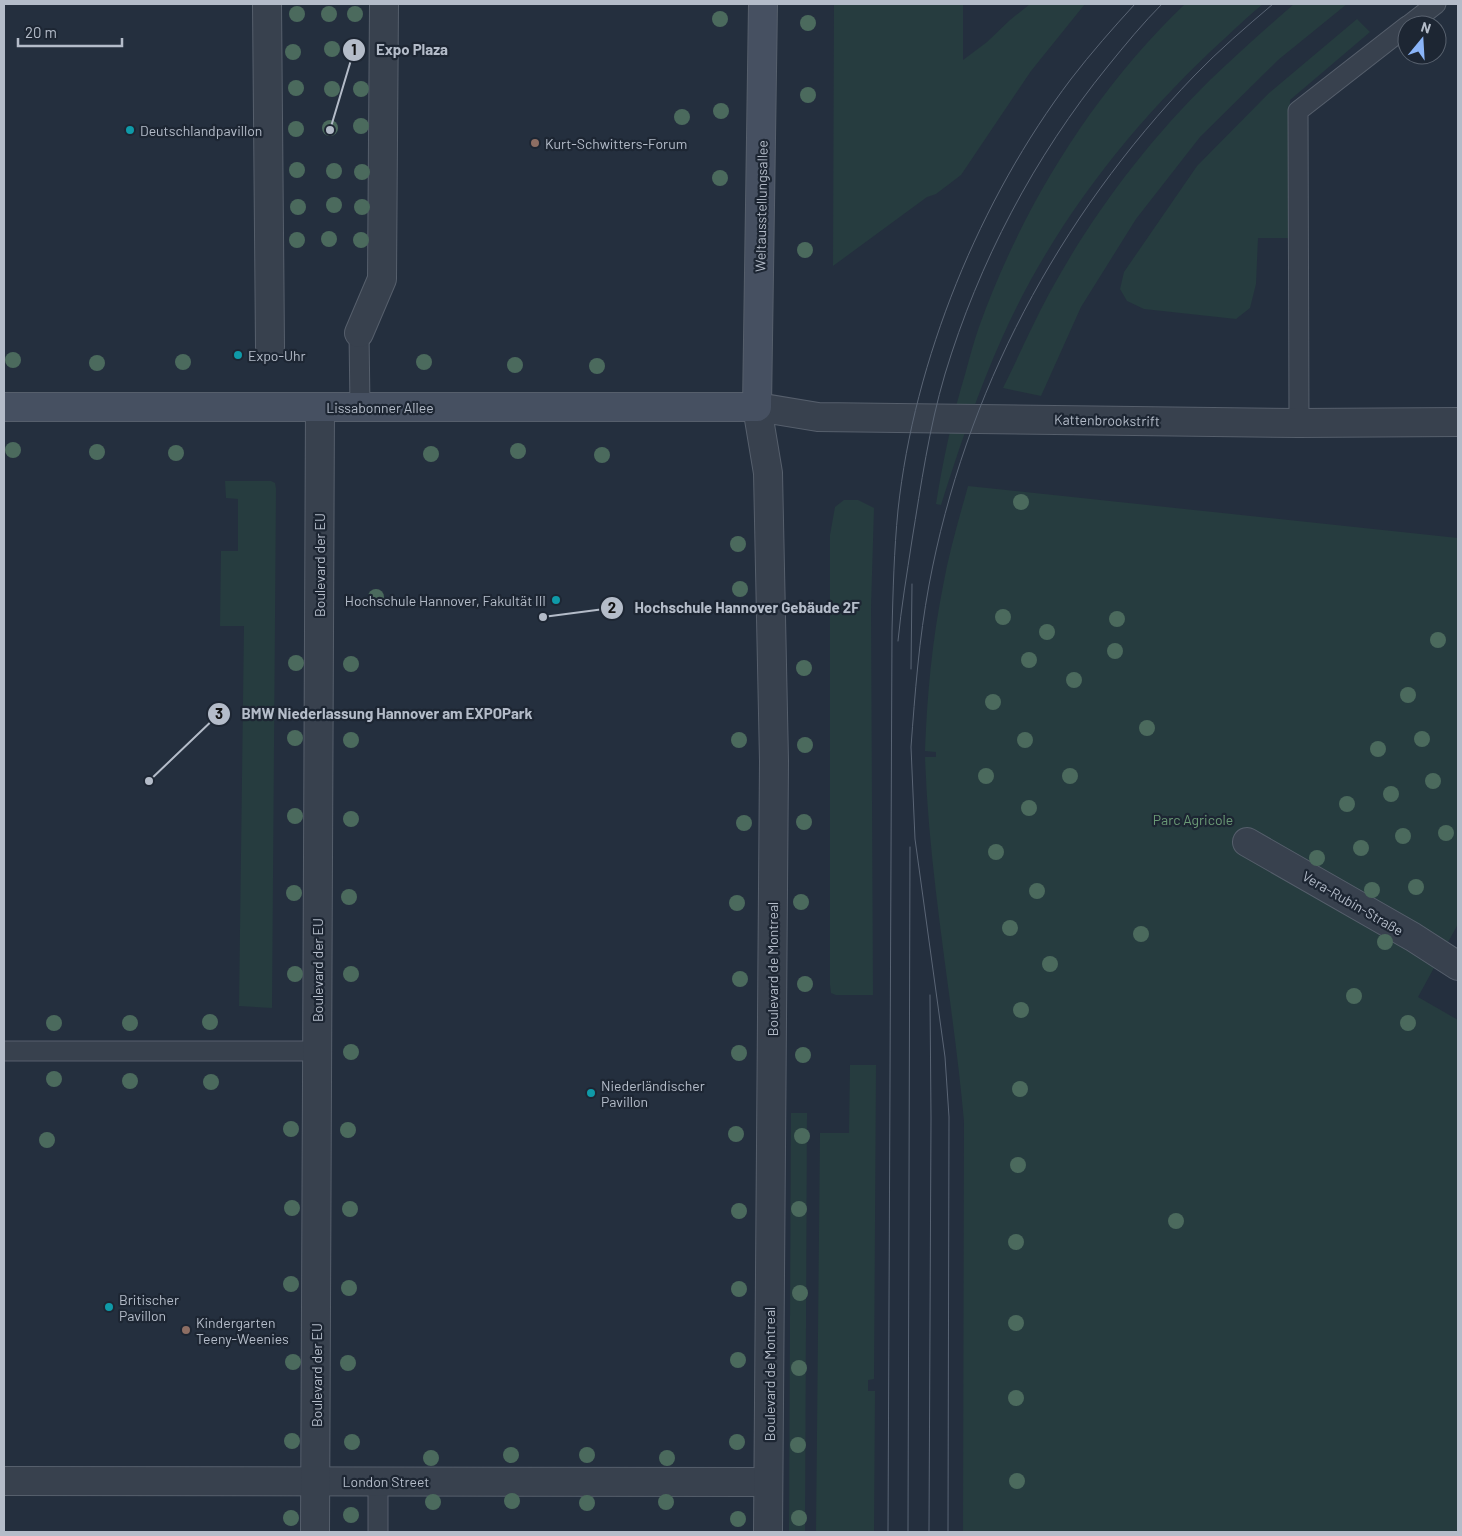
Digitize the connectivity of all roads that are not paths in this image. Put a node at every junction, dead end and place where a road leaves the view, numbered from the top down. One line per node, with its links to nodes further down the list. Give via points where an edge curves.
1 (267, 4): 8 (street)
2 (384, 4): 7 (street, via 382,279)
3 (763, 4): 12 (main road, Weltausstellungsallee)
4 (1436, 4): 5 (lane)
5 (1422, 15)
6 (1397, 34): 14 (lane, via 1298,111)
7 (359, 333): 11 (lane)
8 (270, 347)
9 (4, 407): 10 (main road, Lissabonner Allee)
10 (320, 407): 11 (main road, Lissabonner Allee); 18 (street, Boulevard der EU)
11 (360, 407): 12 (main road, Lissabonner Allee)
12 (757, 407): 14 (street, Kattenbrookstrift, via 818,417); 22 (street, Boulevard de Montreal, via 768,473 774,761)
13 (1458, 422): 14 (street, Kattenbrookstrift)
14 (1299, 423)
15 (1247, 842): 16 (street, Vera-Rubin-Straße)
16 (1458, 966)
17 (4, 1051): 18 (lane)
18 (317, 1051): 20 (street, Boulevard der EU)
19 (4, 1481): 20 (street, London Street)
20 (315, 1481): 21 (street, London Street); 23 (street, Boulevard der EU)
21 (378, 1481): 22 (street, London Street); 24 (lane)
22 (768, 1482): 25 (street, Boulevard de Montreal)
23 (315, 1532)
24 (378, 1532)
25 (768, 1532)

